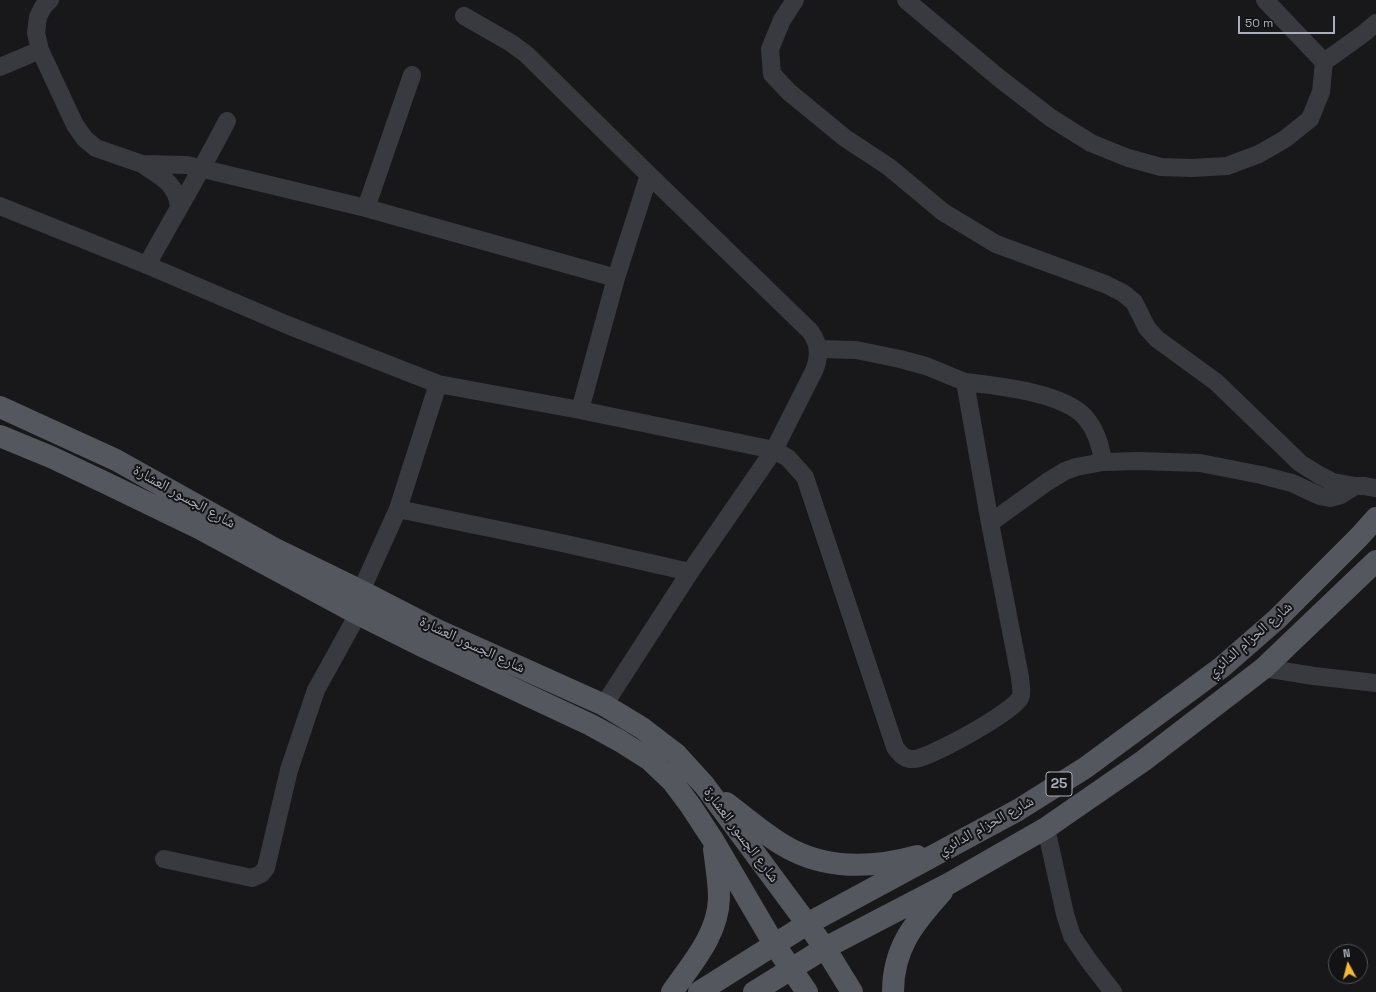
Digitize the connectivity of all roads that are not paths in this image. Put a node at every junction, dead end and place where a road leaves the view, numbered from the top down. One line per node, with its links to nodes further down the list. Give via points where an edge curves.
1 (50, 0): 7 (street, via 38,17 36,33)
2 (795, 0): 29 (street, via 782,20 770,49 772,74 789,92 845,138 889,167 943,212 996,244 1123,293 1134,302 1147,328 1157,339 1216,382 1300,463 1333,482)
3 (906, 0): 8 (street, via 1051,118 1091,143 1128,158 1161,167 1227,166 1259,154 1285,139 1310,119 1321,92)
4 (1265, 0): 8 (street)
5 (464, 16): 14 (street, via 526,54)
6 (1376, 23): 8 (street)
7 (40, 50): 9 (street); 12 (street, via 74,125 85,139 96,148)
8 (1324, 62)
9 (0, 67)
10 (412, 75): 17 (street)
11 (228, 121): 13 (street)
12 (142, 164): 13 (street, via 187,165); 16 (street, via 170,184 176,193)
13 (203, 169): 16 (street); 17 (street)
14 (649, 175): 19 (street); 20 (street, via 810,331)
15 (0, 206): 18 (street)
16 (179, 206): 18 (street)
17 (366, 208): 19 (street)
18 (147, 266): 22 (street)
19 (616, 278): 25 (street)
20 (819, 349): 21 (street, via 856,350 900,359 926,366); 27 (street, via 814,371)
21 (965, 382): 28 (street, via 1036,393 1073,408 1085,417 1093,430 1101,445); 33 (street)
22 (438, 384): 25 (street); 31 (street)
23 (0, 397): 24 (main road)
24 (8, 410): 36 (main road, شارع الجسور العشارة, via 116,460 277,550)
25 (580, 410): 27 (street)
26 (0, 436): 37 (main road, شارع الجسور العشارة, via 101,480 199,528)
27 (774, 450): 33 (street, via 788,458 804,477 895,747 905,758 914,760 923,757 970,734 1005,713 1020,698 1020,677); 35 (street)
28 (1103, 462): 29 (street, via 1200,463 1292,483 1330,498); 33 (street, via 1065,471)
29 (1355, 486): 30 (street)
30 (1376, 488)
31 (398, 509): 35 (street); 36 (street)
32 (1376, 518): 44 (main road, شارع الحزام الدائري / 25, via 1277,619 1222,667 1085,768 1018,810)
33 (990, 523)
34 (1376, 561): 38 (main road, شارع الحزام الدائري / 25)
35 (690, 572): 40 (street)
36 (361, 590): 40 (main road, شارع الجسور العشارة, via 436,629)
37 (358, 614): 43 (main road, شارع الجسور العشارة, via 620,740 650,760 672,781); 45 (street, via 316,690 289,770 266,868 252,878)
38 (1264, 668): 39 (street); 42 (main road, شارع الحزام الدائري / 25, via 1143,760)
39 (1376, 683)
40 (604, 705): 41 (main road, شارع الجسور العشارة, via 642,728 676,754)
41 (705, 786): 44 (main road, via 773,838 811,859 844,865 869,865 910,858); 47 (main road, شارع الجسور العشارة)
42 (1046, 828): 46 (main road, شارع الحزام الدائري / 25); 57 (street, via 1072,936)
43 (713, 840): 48 (main road, شارع الجسور العشارة); 51 (main road, via 719,897 717,914 704,947)
44 (949, 847): 47 (main road, شارع الحزام الدائري / 25)
45 (164, 858)
46 (950, 883): 49 (main road, شارع الحزام الدائري / 25); 56 (main road, via 925,911 905,940 896,962)
47 (807, 924): 48 (main road, شارع الحزام الدائري / 25); 49 (main road, شارع الجسور العشارة)
48 (774, 944): 50 (main road, شارع الجسور العشارة); 52 (main road, شارع الحزام الدائري / 25)
49 (825, 948): 50 (main road, شارع الحزام الدائري / 25); 55 (main road, شارع الجسور العشارة)
50 (791, 969): 53 (main road, شارع الحزام الدائري / 25); 54 (main road, شارع الجسور العشارة)
51 (672, 992)
52 (699, 992)
53 (754, 992)
54 (808, 992)
55 (852, 992)
56 (893, 992)
57 (1113, 992)

